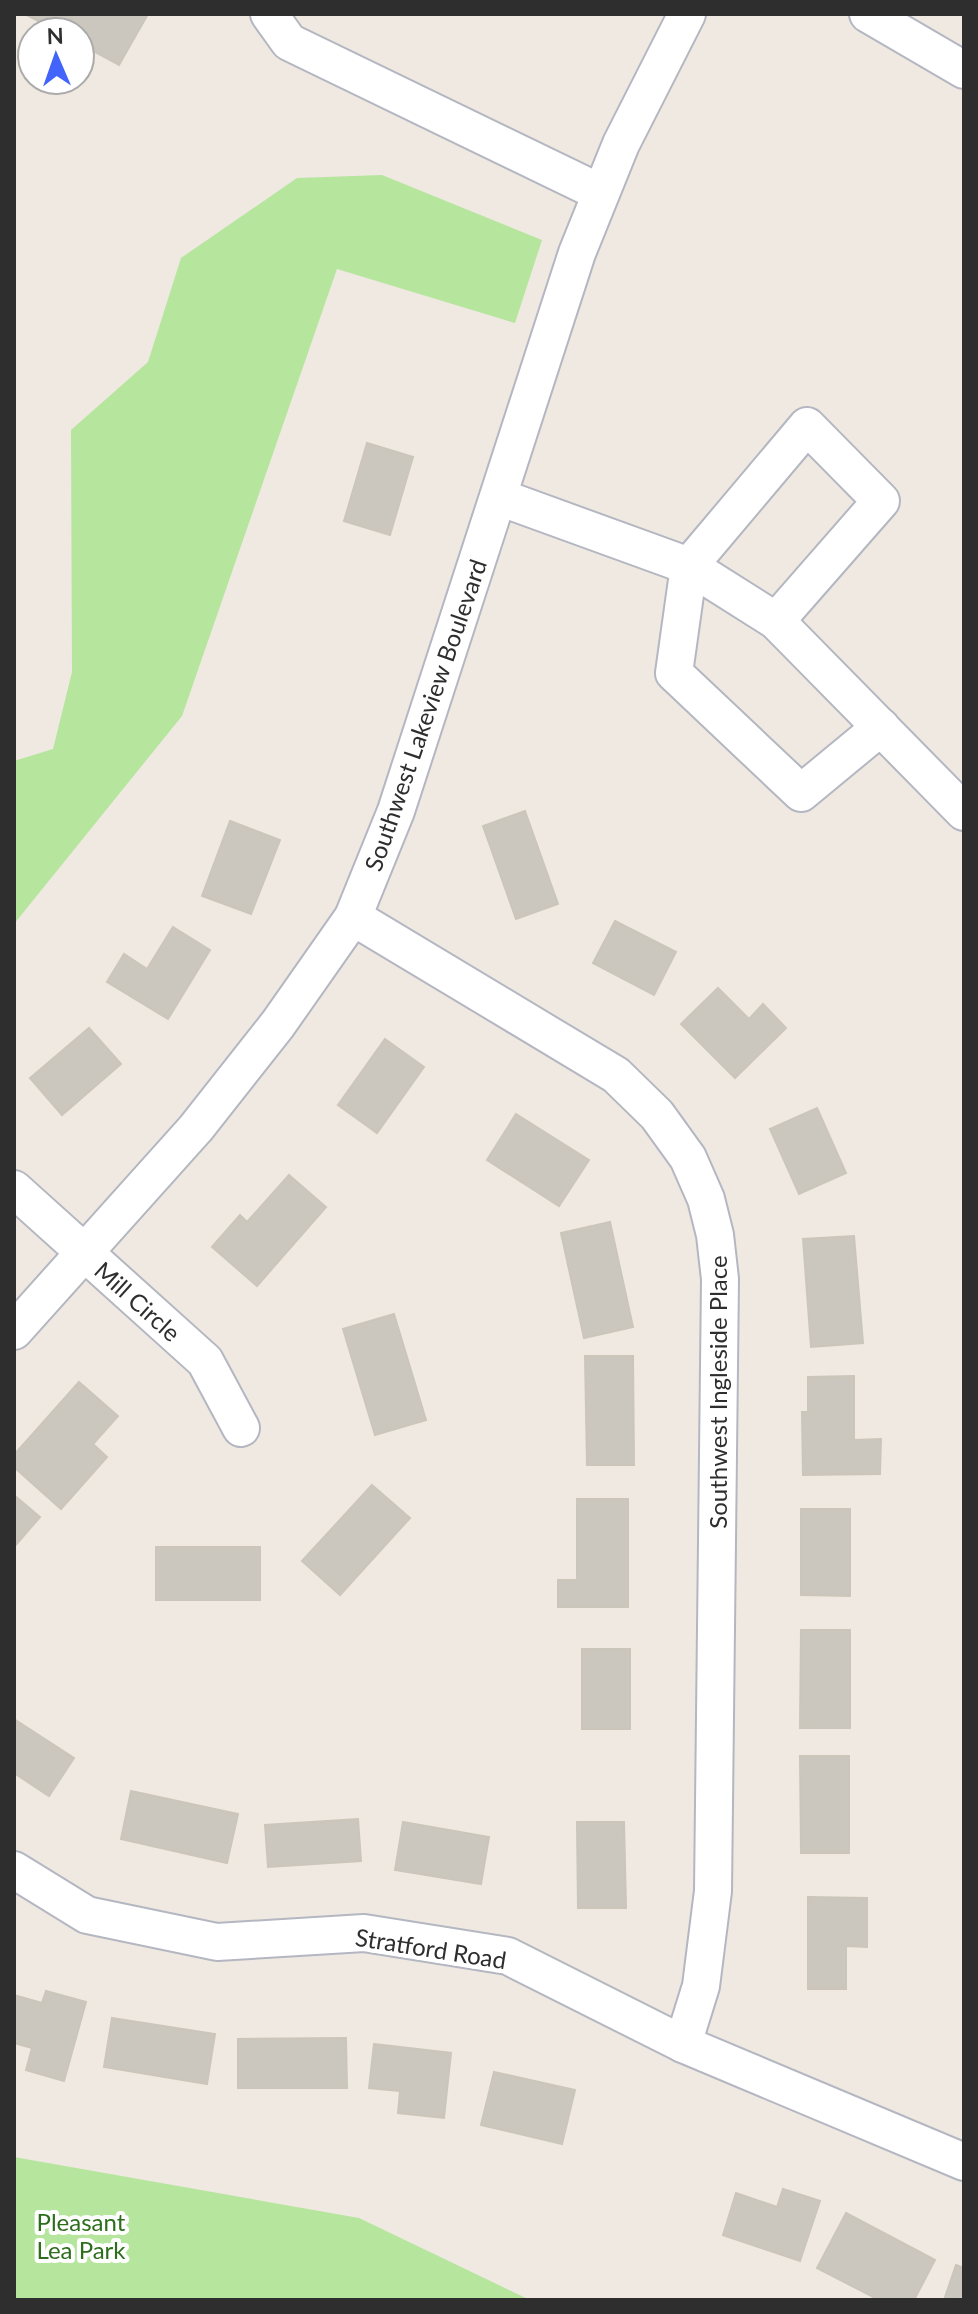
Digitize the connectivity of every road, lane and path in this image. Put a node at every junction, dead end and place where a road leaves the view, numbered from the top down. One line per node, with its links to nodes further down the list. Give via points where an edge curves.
1 (269, 14): 5 (street, via 289,42)
2 (687, 14): 5 (street, Southwest Lakeview Boulevard)
3 (868, 14): 4 (street)
4 (964, 70)
5 (601, 193): 6 (street, Southwest Lakeview Boulevard)
6 (499, 497): 7 (street); 11 (street, Southwest Lakeview Boulevard, via 396,811)
7 (689, 566): 8 (street); 8 (street, via 807,426 881,501); 9 (street, via 674,673 801,793)
8 (776, 621): 9 (street)
9 (881, 727): 10 (street)
10 (964, 812)
11 (353, 917): 13 (street, Southwest Lakeview Boulevard, via 196,1128); 17 (street, Southwest Ingleside Place, via 616,1075 657,1115 688,1158 706,1199 720,1279 713,1891 701,1986)
12 (14, 1189): 13 (street, Mill Circle)
13 (84, 1253): 14 (street, Southwest Lakeview Boulevard); 15 (street, Mill Circle, via 205,1361)
14 (14, 1331)
15 (241, 1428)
16 (14, 1870): 17 (street, Stratford Road, via 87,1915 217,1942 364,1933 508,1956)
17 (683, 2044): 18 (street, Stratford Road)
18 (964, 2162)

